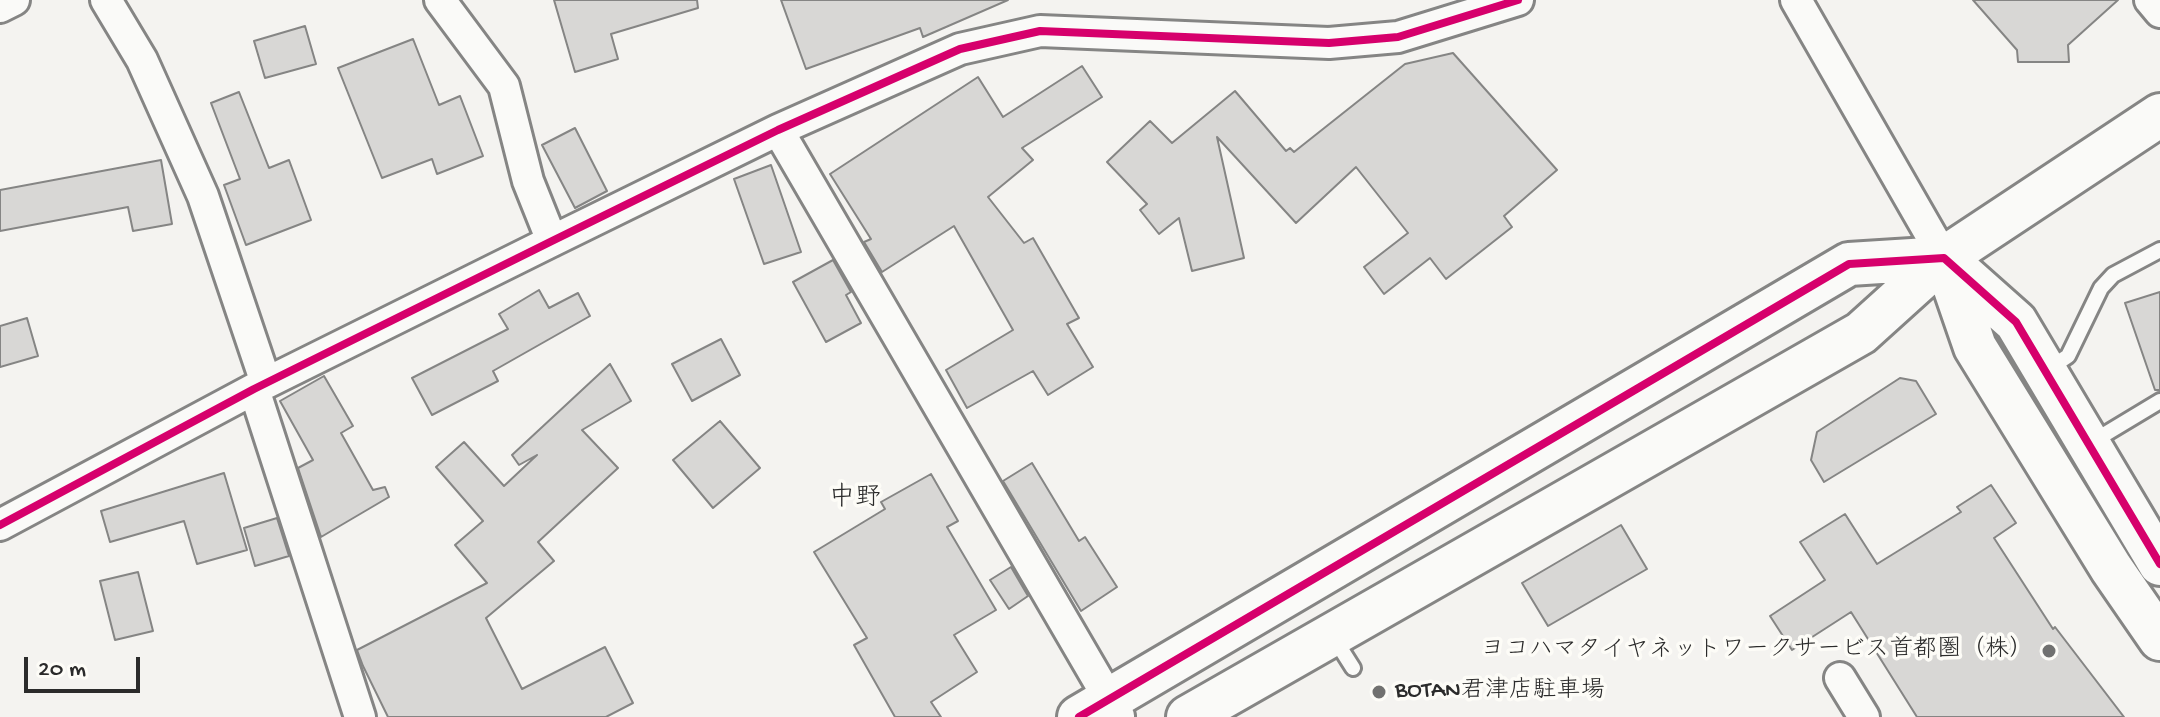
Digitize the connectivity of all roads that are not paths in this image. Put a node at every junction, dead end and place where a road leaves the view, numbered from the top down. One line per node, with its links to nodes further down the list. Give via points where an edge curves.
1 (106, 0): 13 (street, via 142,60 203,196)
2 (440, 0): 9 (street, via 504,86 528,181)
3 (1518, 0): 8 (street, via 1398,37 1329,43 1040,31 960,49)
4 (1796, 0): 11 (street)
5 (2150, 0): 6 (street)
6 (2160, 12)
7 (2160, 115): 11 (street)
8 (778, 130): 9 (street); 20 (street)
9 (552, 241): 13 (street)
10 (2160, 250): 12 (lane, via 2113,275 2101,288 2068,356)
11 (1944, 258): 12 (street, via 2016,322); 18 (street, via 1975,347); 20 (street, via 1849,264); 22 (street, via 1861,333 1342,651)
12 (2046, 371): 15 (street)
13 (260, 386): 16 (street); 21 (street)
14 (2160, 401): 15 (lane)
15 (2089, 443): 17 (street)
16 (0, 525)
17 (2160, 564)
18 (2160, 639)
19 (1840, 678): 23 (street)
20 (1102, 711)
21 (360, 717)
22 (1188, 717)
23 (1864, 717)

